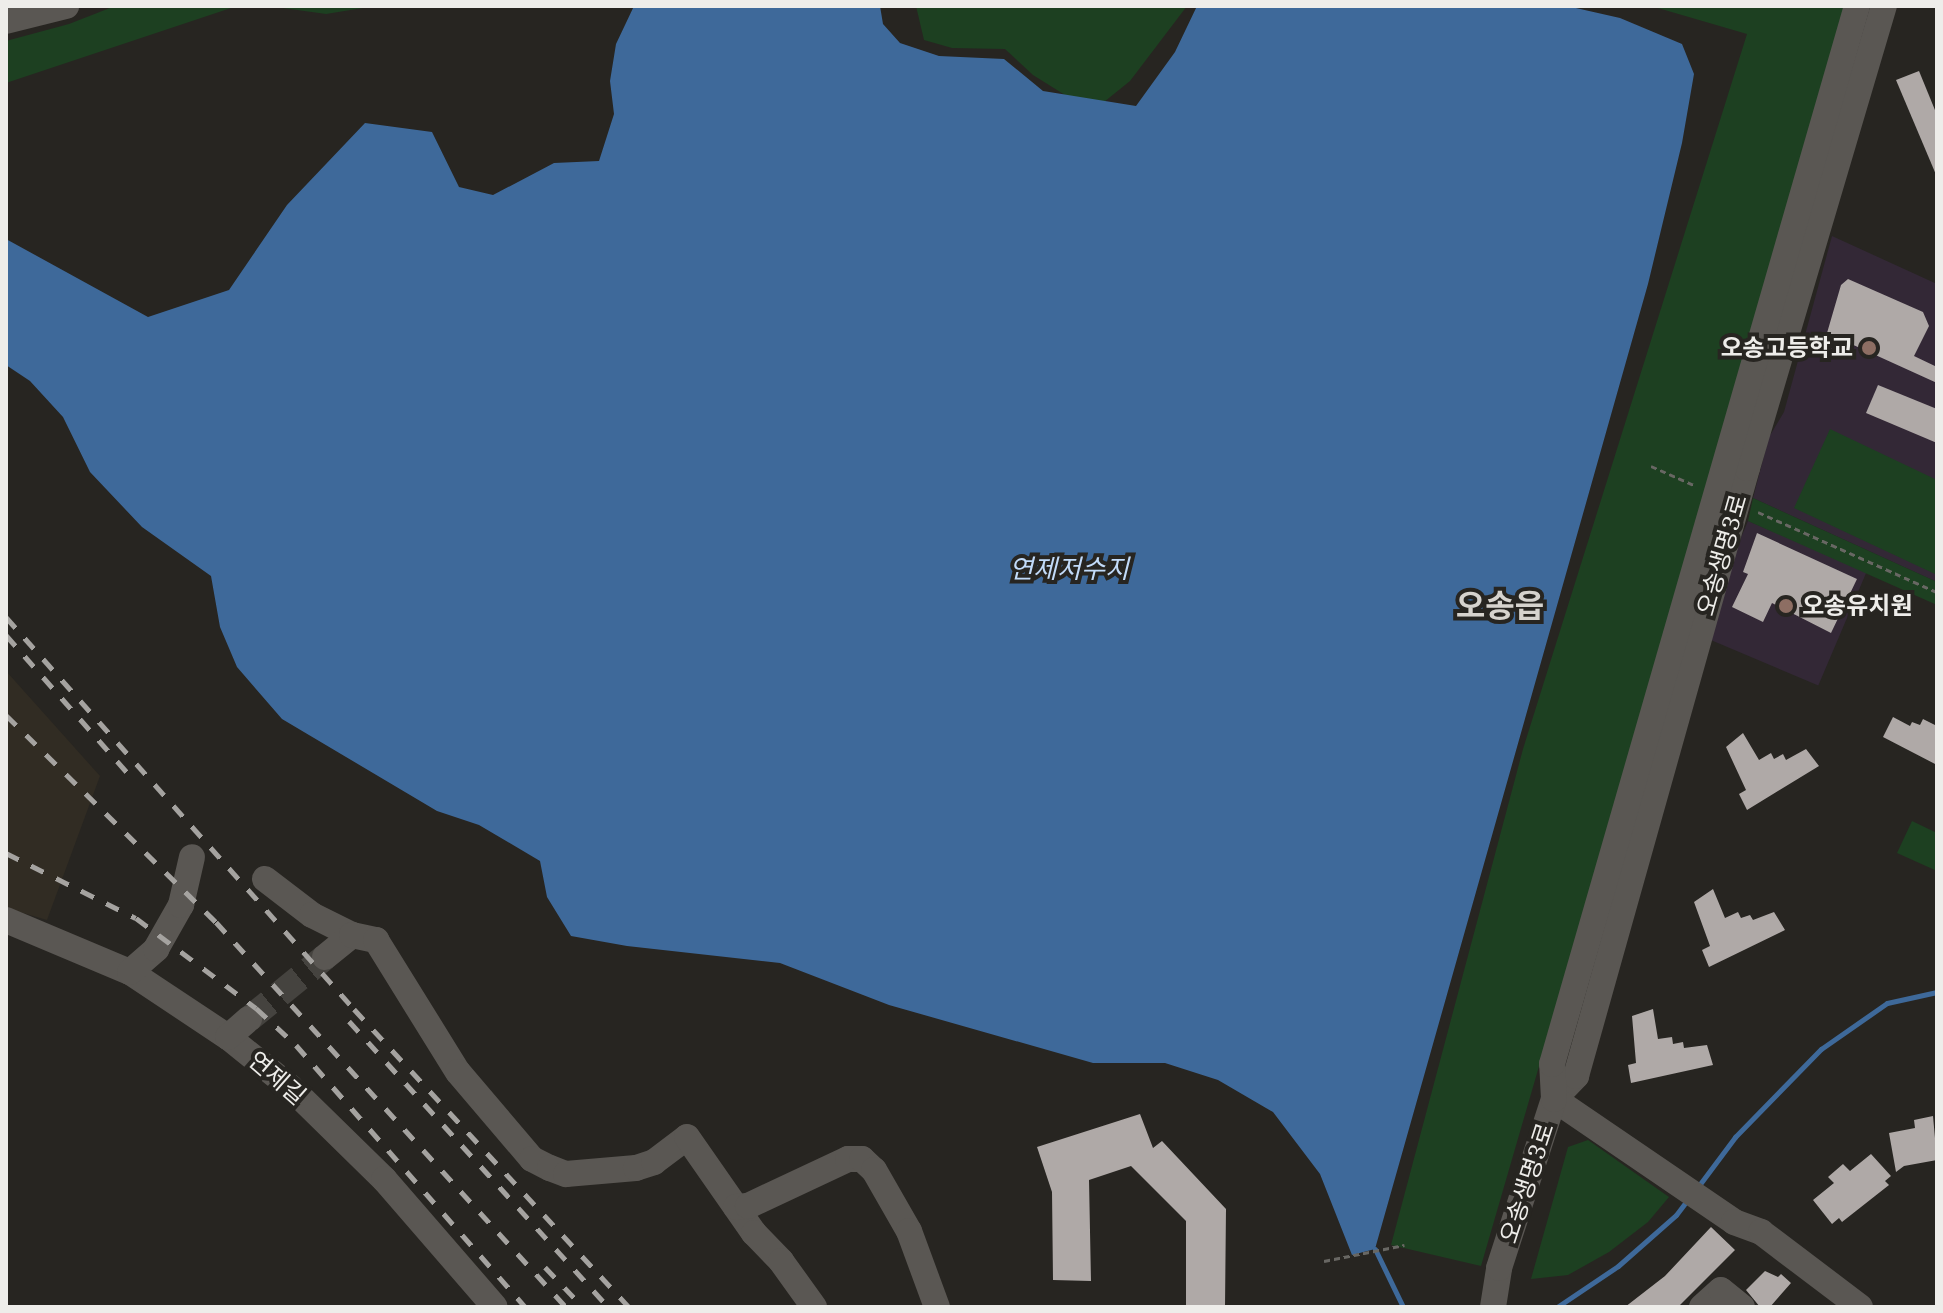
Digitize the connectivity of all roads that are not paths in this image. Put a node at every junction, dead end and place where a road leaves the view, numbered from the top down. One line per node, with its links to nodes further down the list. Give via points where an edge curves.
1 (66, 6): 4 (street)
2 (1857, 6): 13 (street, 오송생명3로, via 1556,1049)
3 (1884, 6): 13 (street, 오송생명3로, via 1669,738 1576,1076)
4 (6, 21)
5 (192, 857): 10 (street, via 181,905 156,949)
6 (265, 879): 8 (street, via 312,915)
7 (6, 920): 10 (street, 연제길)
8 (352, 935): 9 (street); 14 (street, via 376,940 458,1072 532,1159 566,1174 636,1168 654,1162 687,1137)
9 (325, 957)
10 (130, 972): 12 (street, 연제길)
11 (249, 1019): 12 (street)
12 (228, 1037): 16 (street, 연제길, via 290,1087 384,1179)
13 (1554, 1099): 19 (street, 오송생명3로, via 1499,1268); 21 (street, via 1734,1222 1761,1232)
14 (736, 1207): 17 (street); 18 (street, via 848,1159 862,1159 874,1170 909,1231)
15 (1712, 1298): 20 (street)
16 (495, 1307)
17 (814, 1307)
18 (937, 1307)
19 (1493, 1307)
20 (1742, 1307)
21 (1860, 1307)

